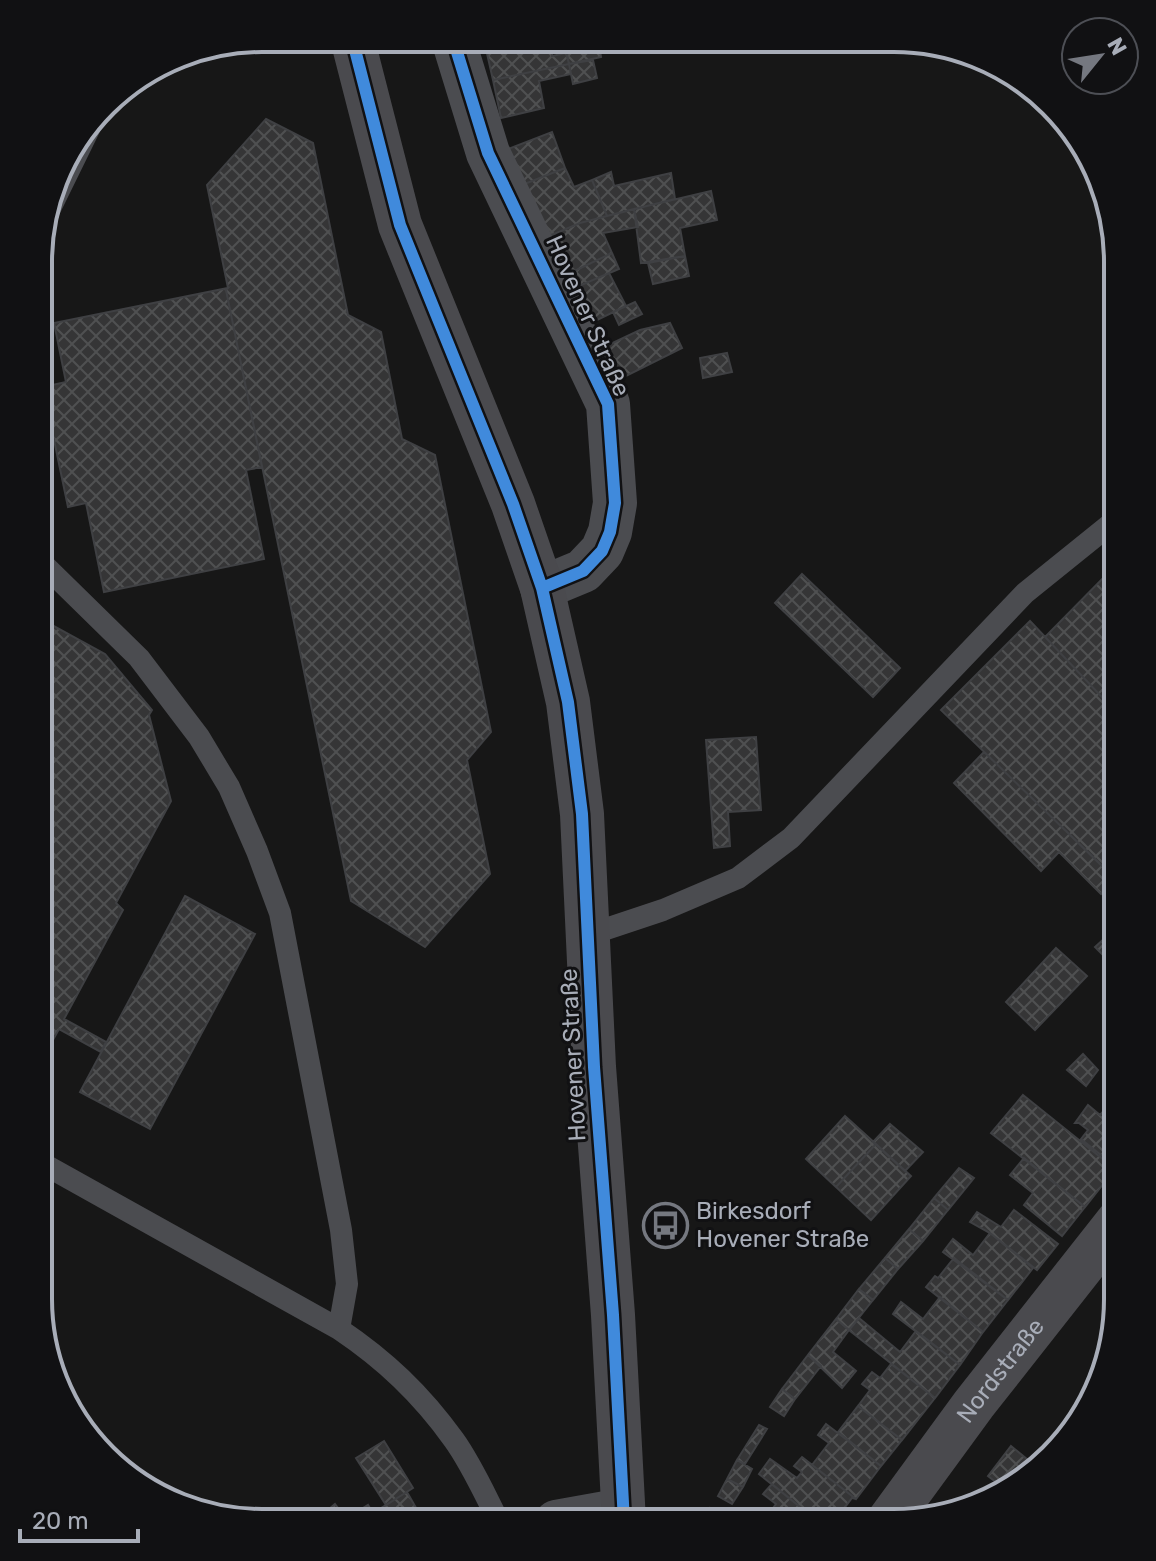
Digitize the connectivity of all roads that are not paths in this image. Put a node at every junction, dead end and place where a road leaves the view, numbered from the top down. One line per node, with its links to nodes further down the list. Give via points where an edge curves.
1 (356, 52): 5 (main road, Hovener Straße, via 400,225)
2 (457, 52): 5 (street, Hovener Straße, via 488,153 608,404 615,503 610,532 602,551 583,571)
3 (1104, 529): 6 (lane, via 1025,593 791,838 738,878)
4 (52, 573): 9 (lane, via 139,658 199,737 229,787 257,851 280,913 341,1230 347,1284)
5 (542, 588): 6 (main road, Hovener Straße, via 568,702 582,814)
6 (588, 935): 11 (main road, Hovener Straße)
7 (52, 1169): 9 (lane)
8 (1104, 1239): 12 (main road, Nordstraße)
9 (339, 1329): 10 (lane, via 379,1356 415,1391 456,1442)
10 (492, 1509)
11 (624, 1509)
12 (897, 1509)

